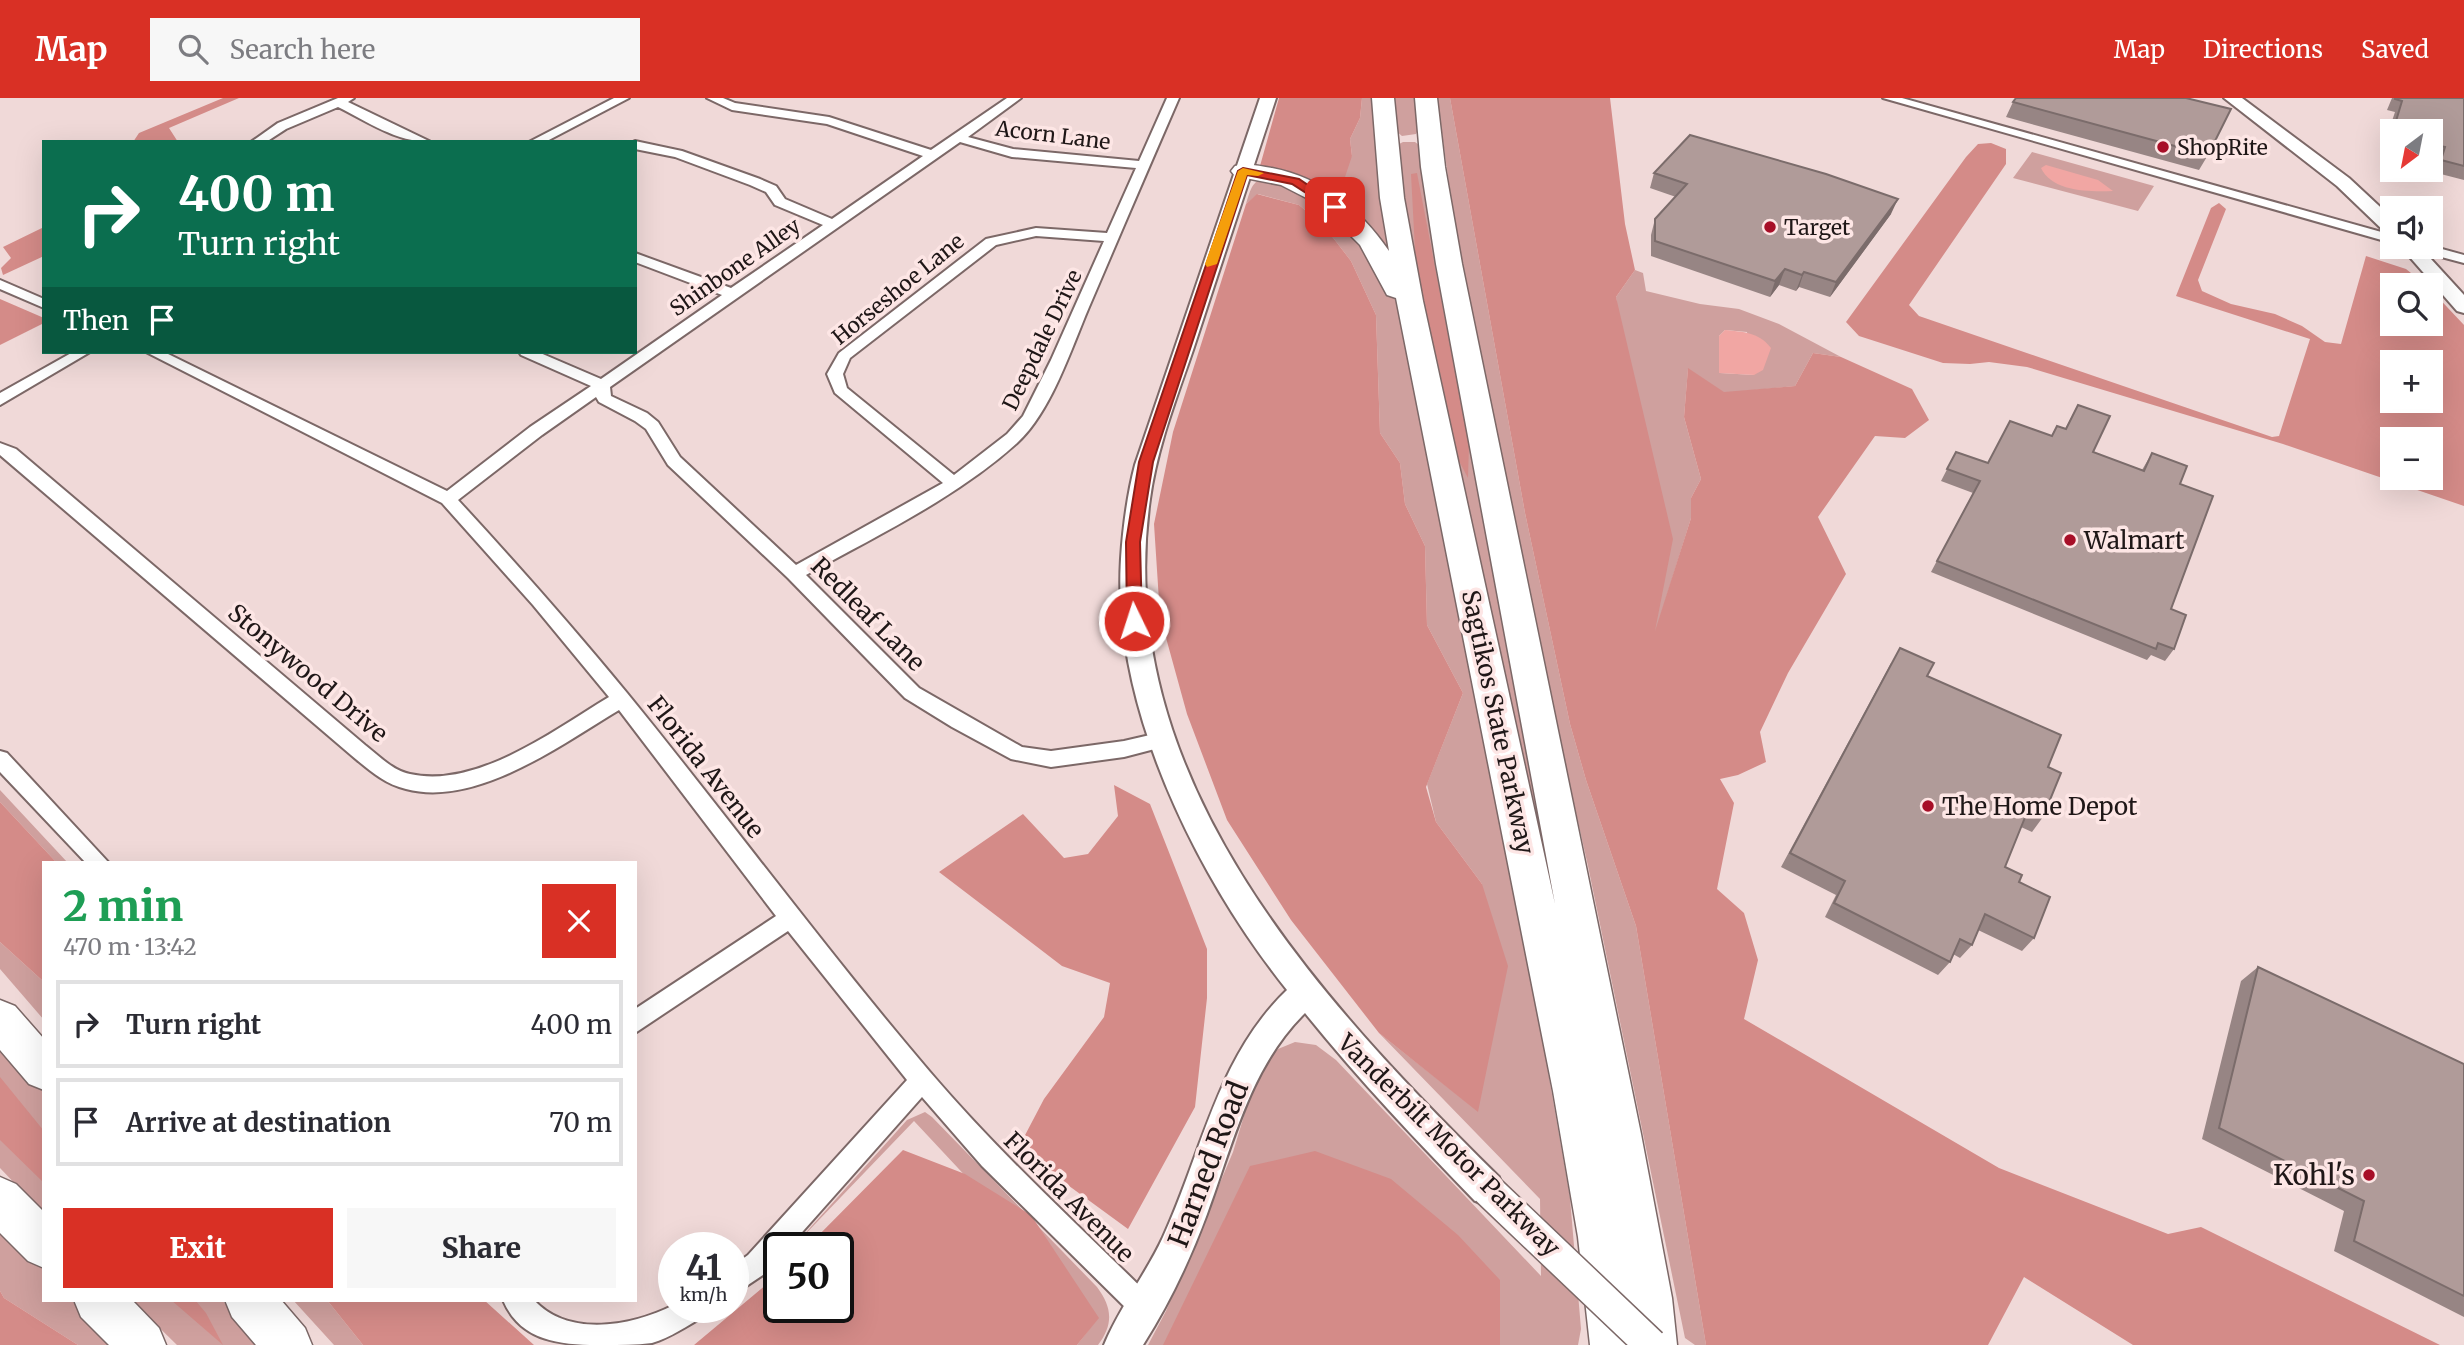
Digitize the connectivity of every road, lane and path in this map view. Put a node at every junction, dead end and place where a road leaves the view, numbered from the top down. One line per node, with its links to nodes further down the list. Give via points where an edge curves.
1 (597, 98): 11 (street)
2 (713, 98): 17 (street, via 732,106 829,121)
3 (1015, 98): 12 (street, Shinbone Alley)
4 (1173, 98): 18 (street, Deepdale Drive)
5 (1268, 98): 19 (main road, Vanderbilt Motor Parkway)
6 (1383, 98): 36 (highway, Sagtikos State Parkway, via 1397,230)
7 (1426, 98): 52 (highway, Sagtikos State Parkway, via 1449,264)
8 (1889, 98): 22 (street)
9 (2232, 98): 20 (main road, via 2343,182)
10 (343, 100): 13 (street); 14 (street, via 394,131)
11 (616, 101): 15 (street)
12 (959, 138): 17 (street, Shinbone Alley); 18 (street, Acorn Lane, via 1012,153)
13 (260, 140)
14 (419, 140)
15 (539, 140)
16 (637, 145): 21 (street, via 678,154 755,182 771,190 780,202)
17 (933, 155): 21 (street, Shinbone Alley)
18 (1143, 166): 23 (street, Deepdale Drive)
19 (1243, 171): 36 (highway, via 1304,185 1367,237 1394,283 1409,343); 43 (main road, Vanderbilt Motor Parkway, via 1155,432 1137,504 1134,621)
20 (2380, 217)
21 (832, 225): 29 (street, Shinbone Alley)
22 (2380, 236)
23 (1114, 238): 39 (street, Deepdale Drive, via 1030,418 1013,438); 39 (street, Horseshoe Lane, via 1031,231 991,242 844,356 835,374 840,390)
24 (2443, 253): 27 (street)
25 (637, 258): 29 (street)
26 (2421, 259): 31 (main road)
27 (2464, 259)
28 (0, 284): 30 (street)
29 (733, 294): 35 (street, Shinbone Alley)
30 (42, 303)
31 (2464, 307)
32 (80, 354): 37 (street)
33 (157, 354): 40 (street, Florida Avenue)
34 (531, 354): 35 (street)
35 (602, 385): 40 (street, Shinbone Alley); 41 (street, Redleaf Lane, via 604,399 652,426 674,461)
36 (1429, 393): 54 (highway, Sagtikos State Parkway, via 1572,1077)
37 (0, 400)
38 (0, 448): 42 (street, Stonywood Drive, via 358,750 408,782 433,785 489,771)
39 (954, 484): 41 (street, Deepdale Drive)
40 (449, 499): 42 (street, Florida Avenue)
41 (794, 574): 43 (street, Redleaf Lane, via 912,692 1018,754 1051,759)
42 (621, 699): 46 (street, Florida Avenue)
43 (1163, 740): 47 (main road, Vanderbilt Motor Parkway, via 1219,865 1251,920)
44 (0, 759): 45 (street)
45 (97, 861)
46 (790, 918): 49 (street); 51 (street, Florida Avenue)
47 (1305, 993): 59 (main road, Harned Road, via 1272,1027 1245,1068 1189,1219); 65 (main road, Vanderbilt Motor Parkway, bridge, via 1400,1101)
48 (0, 1019): 50 (highway)
49 (637, 1021)
50 (42, 1068)
51 (922, 1080): 56 (street); 59 (street, Florida Avenue, via 991,1158)
52 (1619, 1134): 65 (highway, Sagtikos State Parkway); 66 (highway, via 1655,1240)
53 (0, 1200): 55 (highway)
54 (1601, 1237): 63 (highway); 64 (highway, Sagtikos State Parkway)
55 (42, 1243)
56 (749, 1270)
57 (100, 1302): 61 (highway)
58 (518, 1302): 60 (street, via 538,1324 590,1340)
59 (1145, 1309): 62 (main road, Harned Road)
60 (665, 1323)
61 (142, 1345)
62 (1122, 1345)
63 (1591, 1345)
64 (1614, 1345)
65 (1652, 1345)
66 (1670, 1345)

